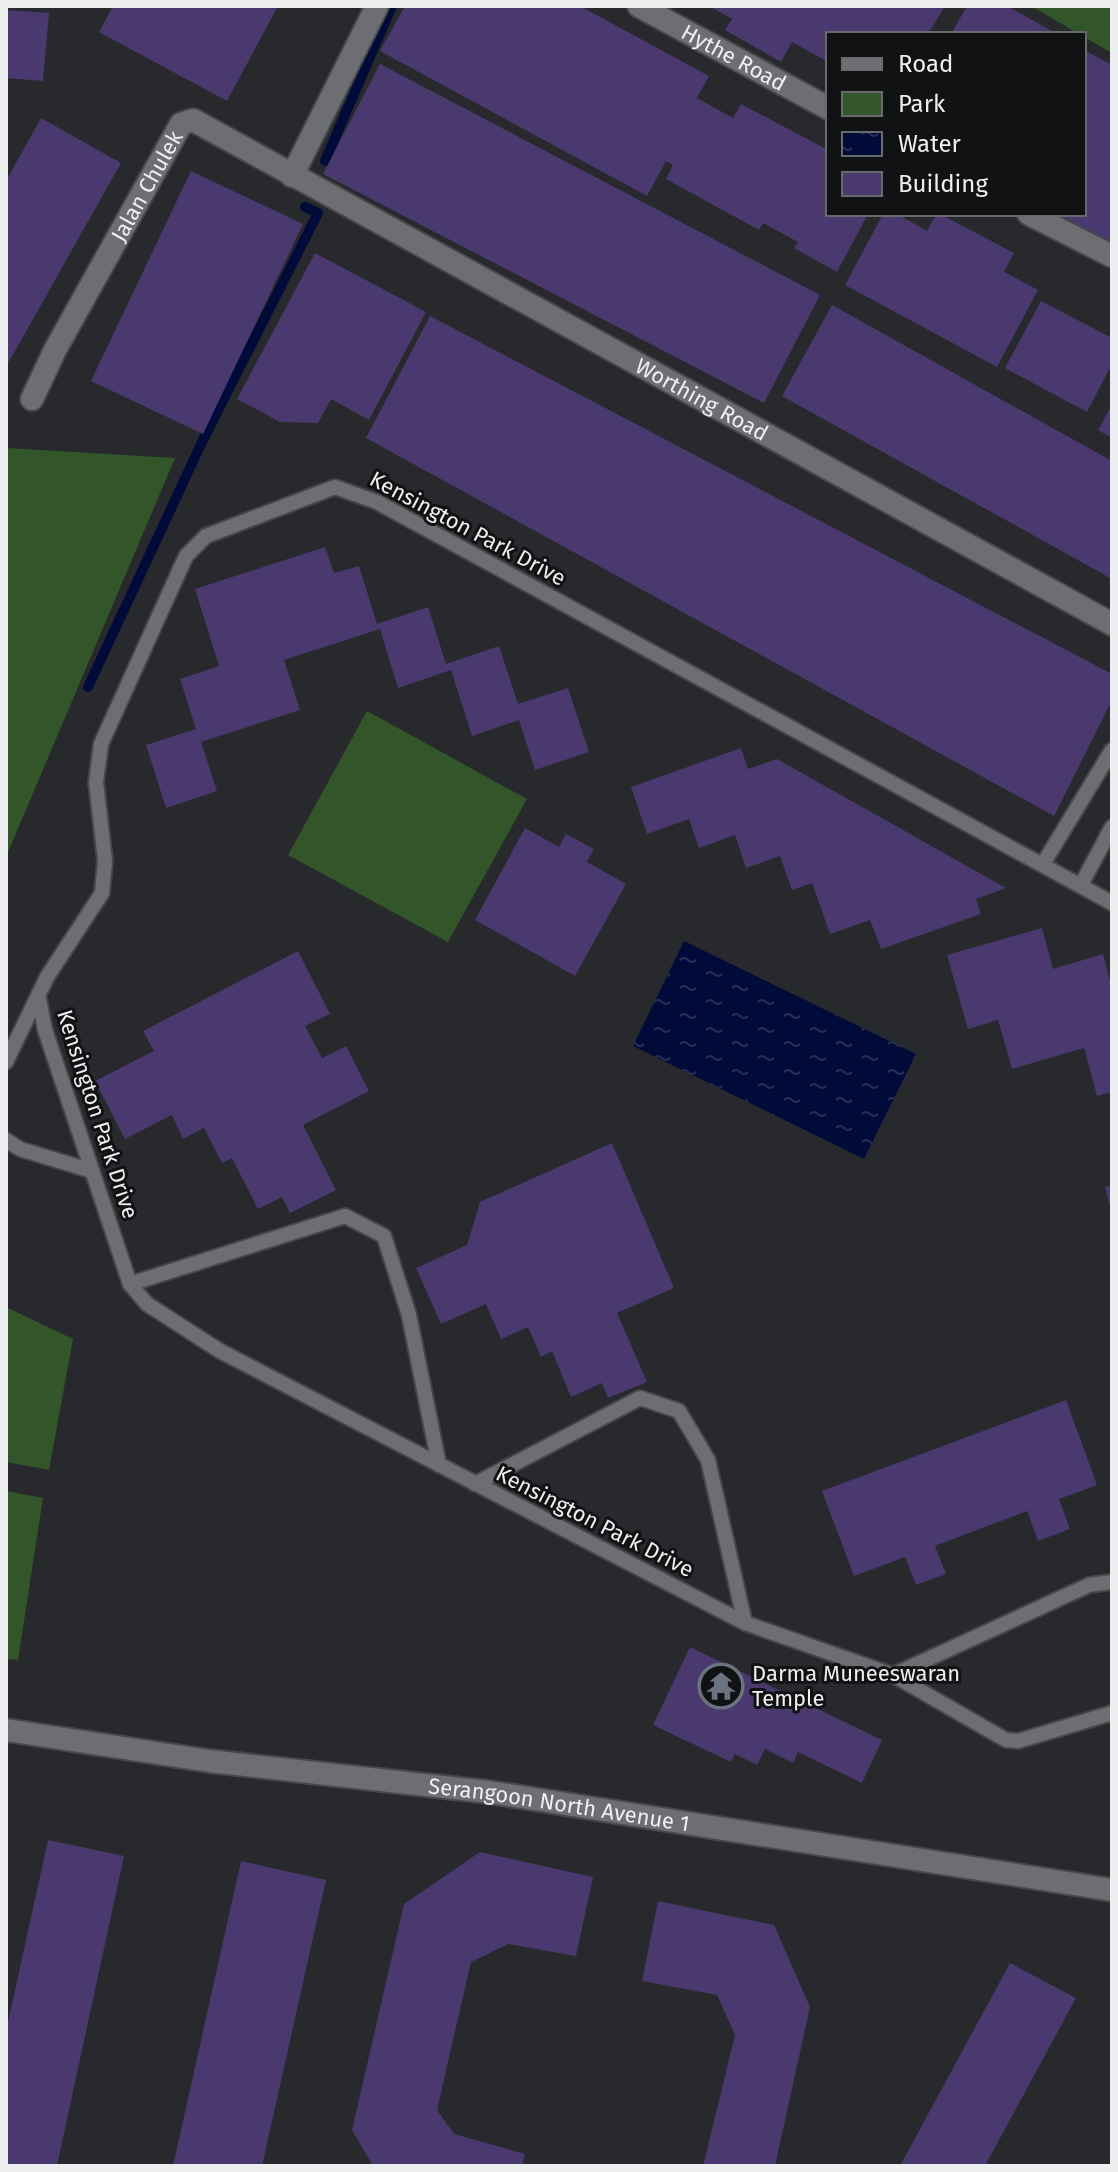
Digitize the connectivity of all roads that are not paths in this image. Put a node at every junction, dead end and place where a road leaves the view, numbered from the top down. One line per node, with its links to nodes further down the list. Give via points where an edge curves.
1 (377, 6): 4 (street)
2 (639, 6): 3 (street, Hythe Road)
3 (826, 107)
4 (292, 176): 7 (street, Jalan Chulek, via 193,120 181,124); 8 (street, Worthing Road)
5 (1033, 216): 6 (street)
6 (1112, 256)
7 (32, 399)
8 (1112, 624)
9 (1112, 750): 11 (lane)
10 (1112, 827): 12 (lane)
11 (1043, 864): 12 (lane, Kensington Park Drive); 14 (lane, Kensington Park Drive, via 377,502 335,487 206,536 186,556 101,744 96,782 105,861 102,893 47,977)
12 (1081, 885): 13 (lane, Kensington Park Drive)
13 (1112, 903)
14 (39, 999): 15 (lane); 17 (lane, Kensington Park Drive)
15 (6, 1062)
16 (6, 1140): 17 (lane)
17 (92, 1171): 18 (lane, Kensington Park Drive)
18 (130, 1284): 19 (lane, Kensington Park Drive, via 147,1304 220,1351); 19 (lane, via 345,1216 384,1236 409,1315)
19 (439, 1465): 20 (lane, Kensington Park Drive)
20 (475, 1484): 22 (lane, Kensington Park Drive); 22 (lane, via 640,1398 679,1411 708,1460)
21 (1112, 1582): 23 (lane, via 1089,1585)
22 (745, 1623): 23 (lane, Kensington Park Drive)
23 (893, 1675): 24 (lane, Kensington Park Drive, via 1006,1740)
24 (1112, 1713)
25 (6, 1730): 26 (street, Serangoon North Avenue 1, via 209,1761 489,1792)
26 (1112, 1890)

